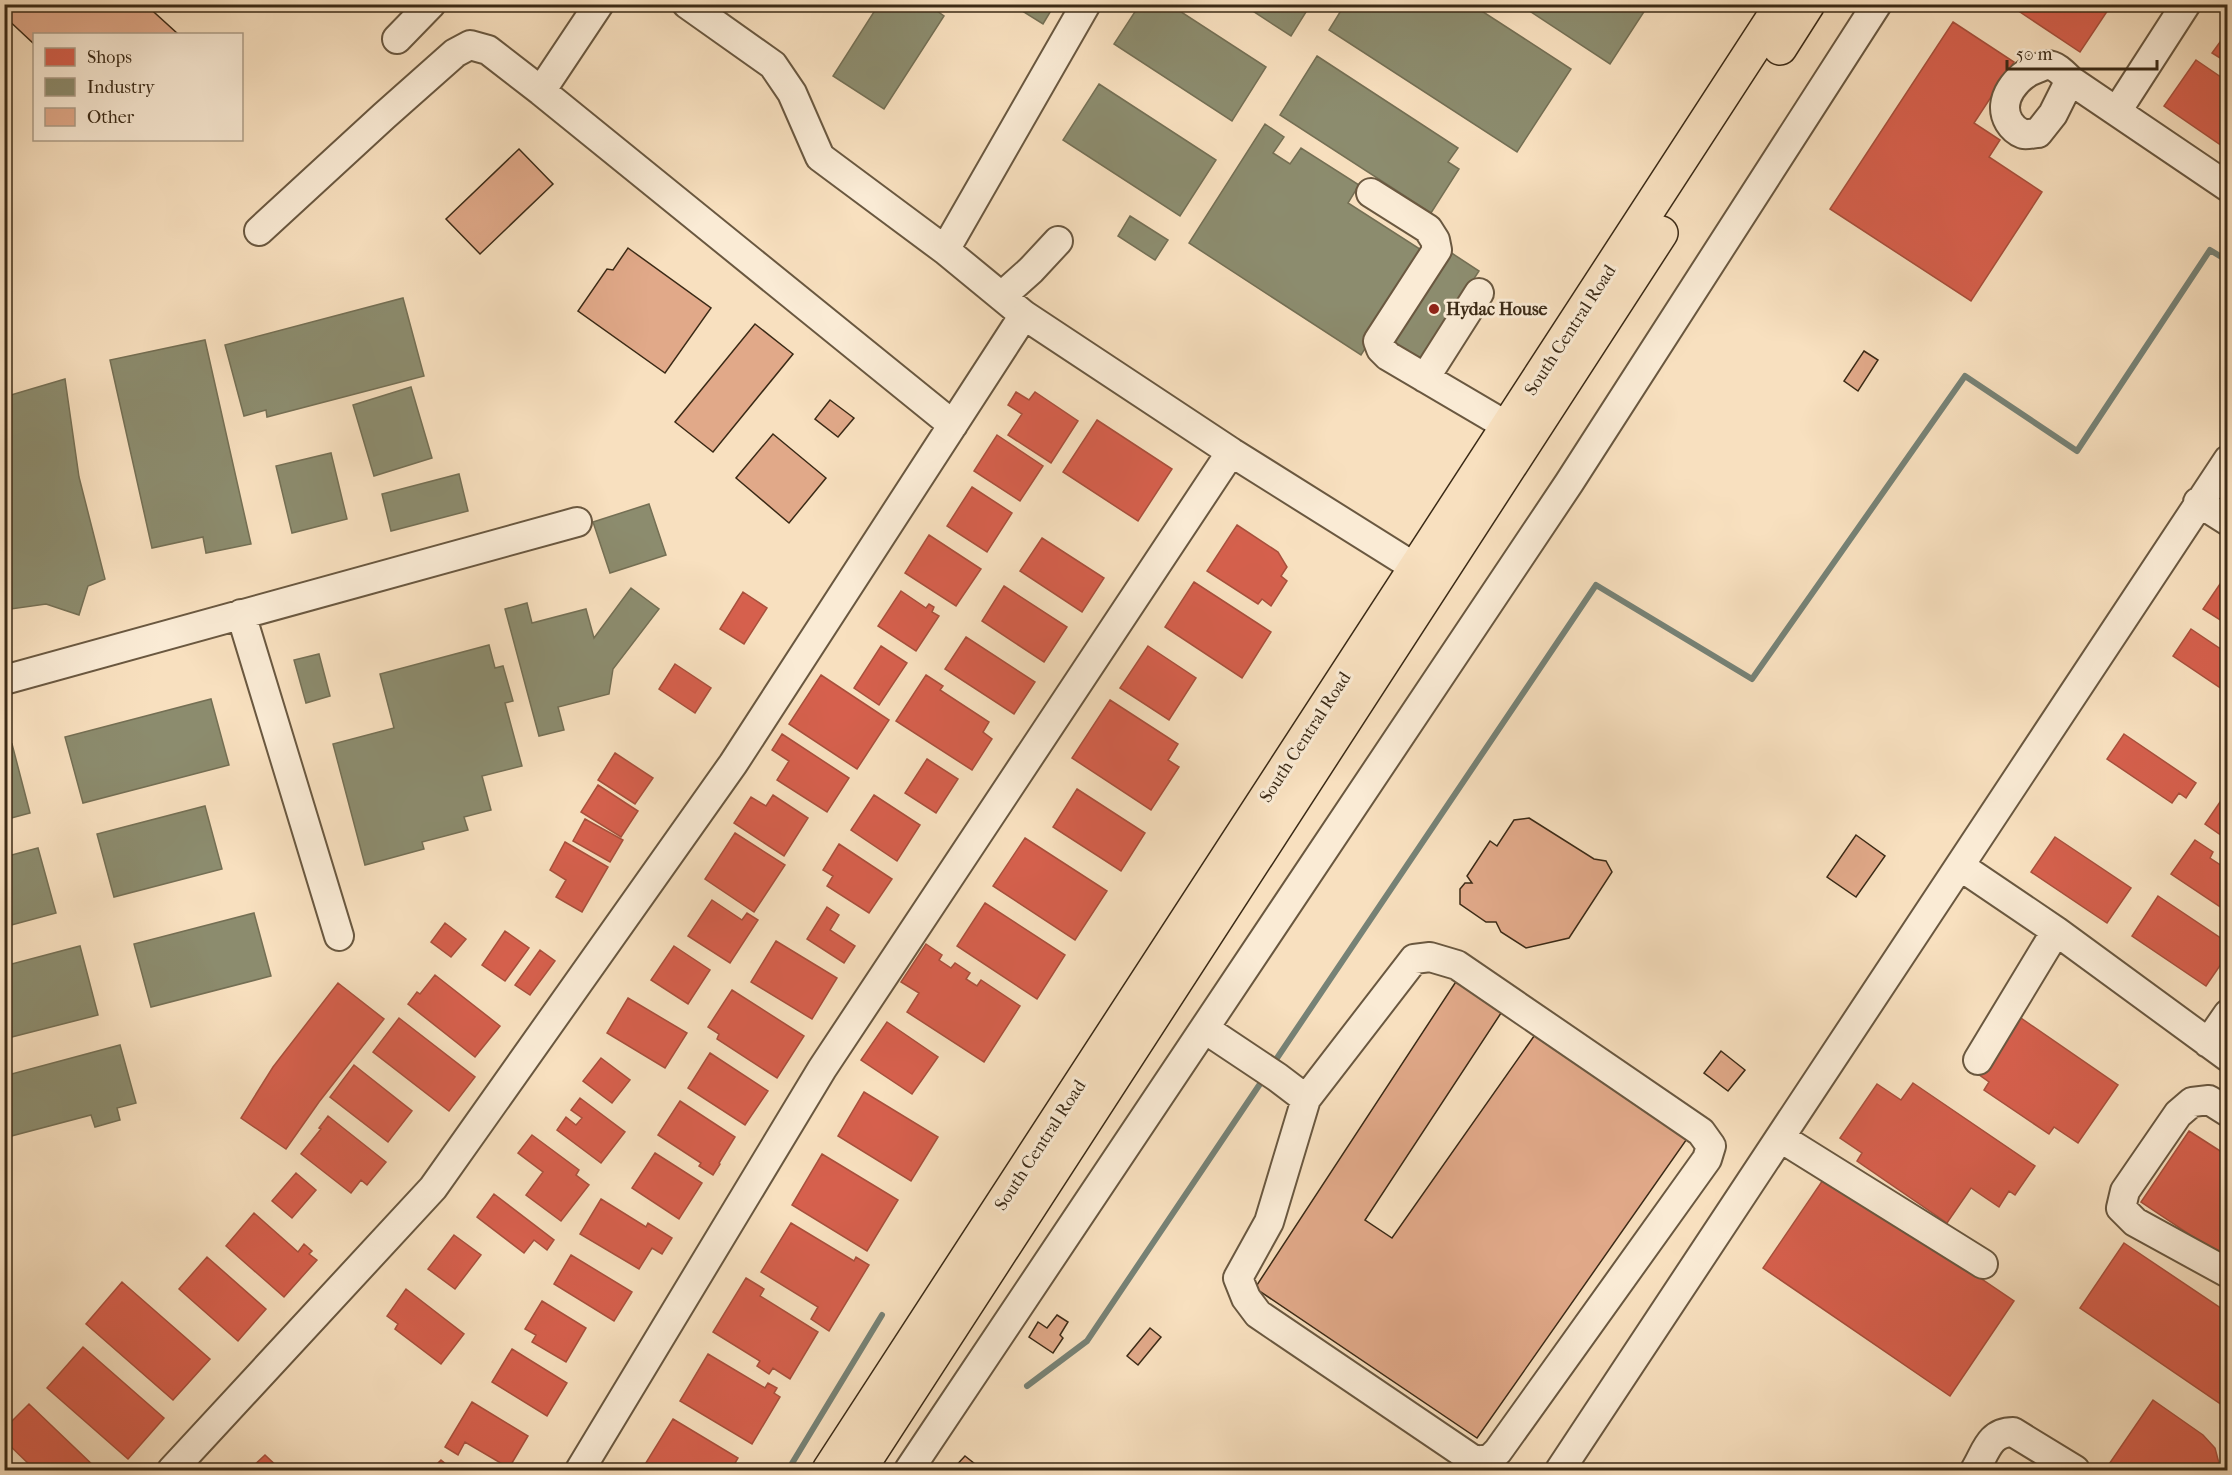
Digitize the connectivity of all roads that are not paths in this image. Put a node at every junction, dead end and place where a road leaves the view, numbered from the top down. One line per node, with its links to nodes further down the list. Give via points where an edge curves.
1 (431, 4): 9 (street)
2 (600, 4): 11 (street)
3 (687, 4): 17 (street, via 773,65 792,93 820,157)
4 (1086, 4): 17 (street)
5 (1782, 4): 23 (main road, South Central Road)
6 (1808, 4): 29 (main road, South Central Road)
7 (1877, 4): 36 (street, via 1569,483)
8 (2186, 4): 12 (street)
9 (397, 39)
10 (2070, 80): 12 (street)
11 (541, 92): 15 (street, via 488,50 470,45 455,53); 22 (street)
12 (2116, 111): 13 (street)
13 (2228, 187)
14 (1371, 193): 21 (street, via 1428,229 1435,240 1437,250 1378,342 1388,356)
15 (259, 231)
16 (1058, 241): 19 (street)
17 (945, 250): 19 (street)
18 (1479, 293): 21 (street)
19 (1002, 296): 20 (street)
20 (1024, 315): 22 (street); 24 (street)
21 (1425, 378): 23 (street)
22 (953, 425): 44 (street, via 733,764 433,1188)
23 (1507, 426): 29 (main road, South Central Road)
24 (1231, 452): 29 (street); 45 (street, via 822,1069)
25 (2228, 460): 26 (street)
26 (2198, 502): 27 (street); 32 (street)
27 (2228, 521)
28 (577, 522): 30 (street)
29 (1426, 573): 46 (main road, South Central Road); 47 (main road, South Central Road)
30 (241, 614): 31 (street); 34 (street)
31 (4, 680)
32 (1960, 866): 33 (street); 41 (street)
33 (2056, 932): 37 (street); 38 (street)
34 (339, 936)
35 (2228, 1014): 37 (street)
36 (1205, 1029): 39 (street); 48 (street)
37 (2218, 1050)
38 (1978, 1060)
39 (1306, 1099): 39 (street, via 1414,959 1430,957 1457,964 1701,1132 1711,1146 1707,1159 1498,1451 1490,1459 1475,1461 1258,1314 1246,1298 1238,1278 1269,1222)
40 (2228, 1112): 43 (street, via 2209,1100 2192,1102 2178,1114 2125,1191 2121,1208 2135,1222)
41 (1780, 1138): 42 (street); 49 (street)
42 (1983, 1264)
43 (2228, 1273)
44 (172, 1470)
45 (580, 1470)
46 (829, 1470)
47 (859, 1470)
48 (909, 1470)
49 (1560, 1470)
50 (1976, 1470): 51 (street, via 1995,1436 2013,1432)
51 (2075, 1470)

